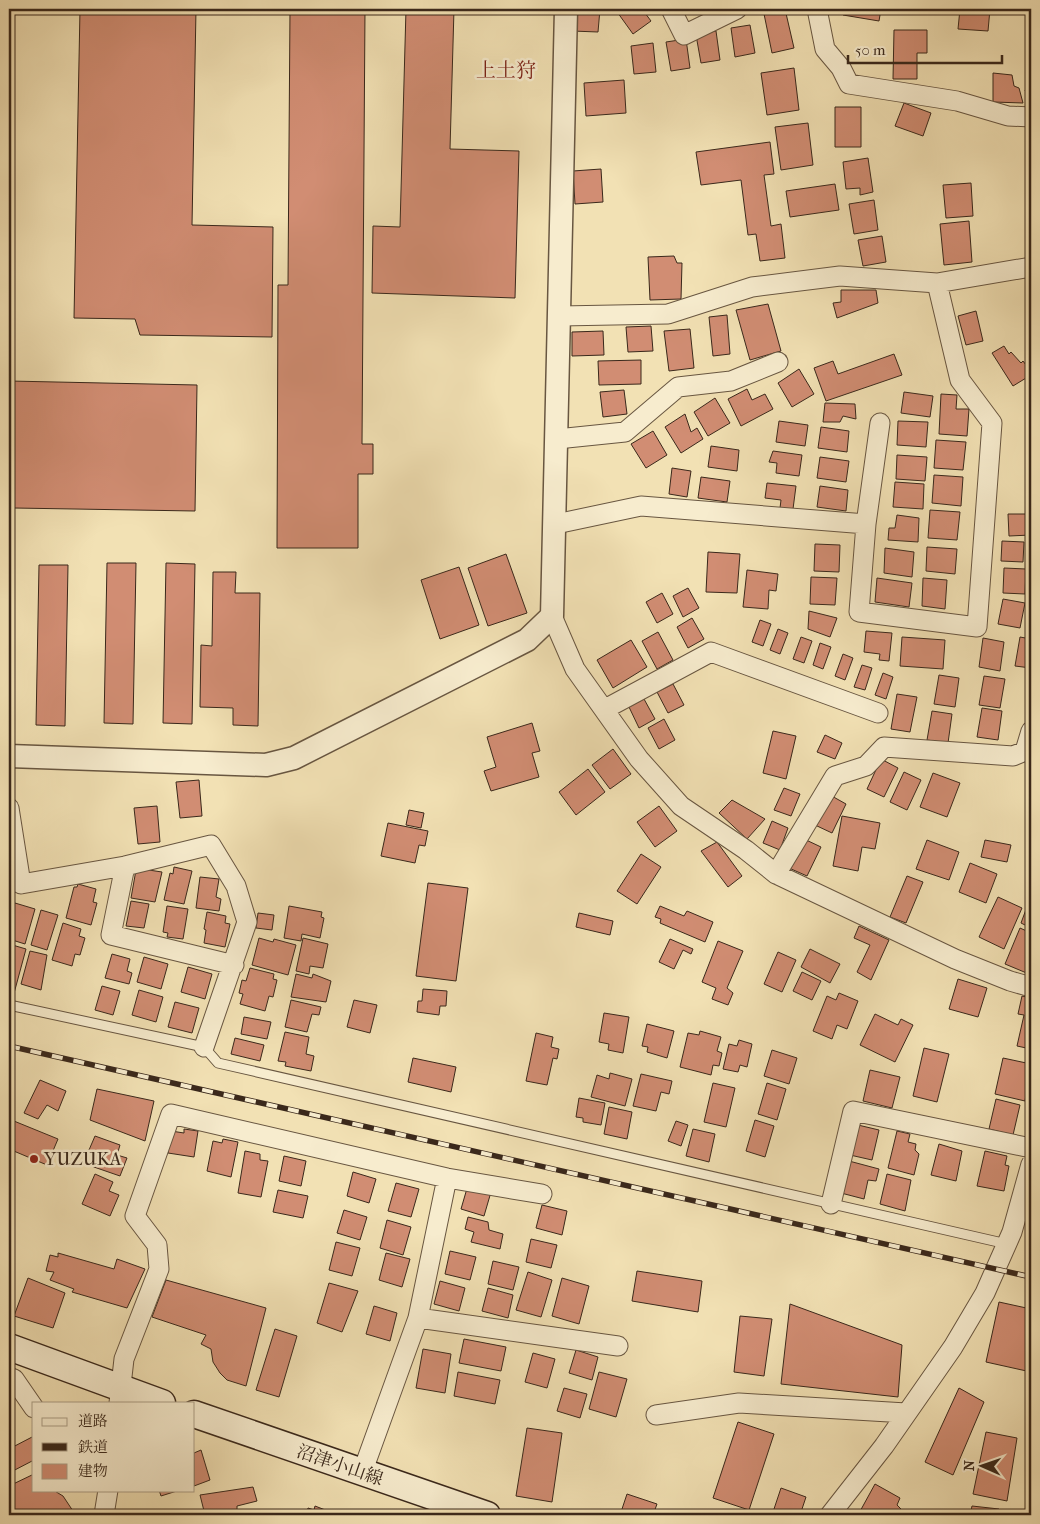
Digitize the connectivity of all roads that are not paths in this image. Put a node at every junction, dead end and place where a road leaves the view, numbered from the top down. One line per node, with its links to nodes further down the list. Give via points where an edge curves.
1 (566, 9): 8 (street)
2 (671, 9): 3 (street, via 684,35)
3 (736, 9)
4 (817, 9): 5 (street, via 826,49 849,84 957,101 1008,116)
5 (1031, 117)
6 (1031, 268): 7 (street)
7 (937, 284): 8 (street, via 840,276 752,286 668,314); 13 (street, via 960,380 992,423 977,627 859,612)
8 (560, 316): 11 (street)
9 (778, 362): 11 (street, via 731,381 678,387 625,432)
10 (880, 423): 13 (street)
11 (557, 439): 12 (street)
12 (556, 524): 13 (street, via 641,506); 14 (street)
13 (866, 524)
14 (552, 616): 15 (street, via 576,669); 18 (street, via 527,640 294,758 266,765)
15 (605, 709): 16 (street, via 712,652); 21 (street, via 639,758 681,806)
16 (878, 713)
17 (1031, 731): 21 (street, via 1025,751 1013,756 884,746 866,766 835,776)
18 (9, 756)
19 (9, 808): 20 (street, via 21,884)
20 (125, 866): 22 (street, via 111,935); 22 (street, via 211,845 236,886 247,922)
21 (776, 874): 23 (street, via 955,959)
22 (234, 965): 25 (street)
23 (1031, 987)
24 (9, 1004): 25 (lane)
25 (204, 1047): 30 (lane, via 218,1063)
26 (1031, 1148): 30 (street, via 853,1111)
27 (1031, 1164): 31 (street)
28 (447, 1178): 29 (street); 32 (street); 36 (street, via 171,1114 135,1216 157,1245 159,1269 124,1359)
29 (542, 1194)
30 (831, 1204): 31 (lane)
31 (1007, 1244): 39 (street, via 985,1293 953,1347)
32 (418, 1318): 33 (street); 42 (street)
33 (618, 1346)
34 (9, 1347): 36 (main road)
35 (9, 1377): 38 (street, via 14,1379)
36 (120, 1396): 37 (main road)
37 (156, 1402)
38 (32, 1405)
39 (906, 1413): 41 (street, via 738,1403); 44 (street)
40 (195, 1414): 42 (main road, 沼津小山線)
41 (656, 1415)
42 (362, 1473): 43 (main road, 沼津小山線)
43 (487, 1515)
44 (830, 1515)

